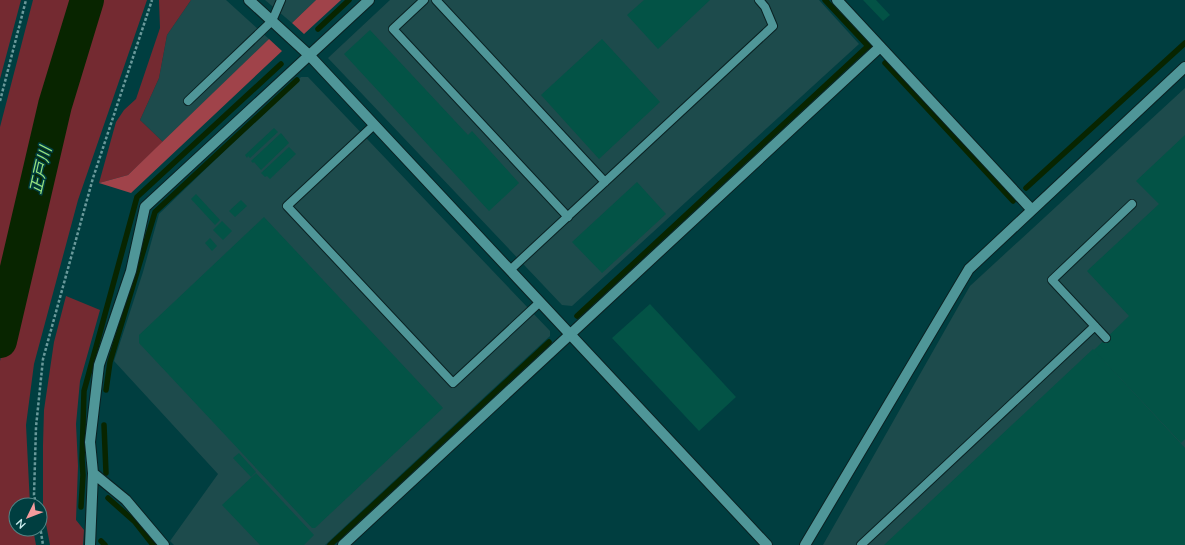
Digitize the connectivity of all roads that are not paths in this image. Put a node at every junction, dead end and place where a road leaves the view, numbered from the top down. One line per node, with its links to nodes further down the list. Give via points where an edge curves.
1 (249, 0): 8 (street)
2 (281, 0): 8 (lane)
3 (369, 0): 10 (street)
4 (424, 0): 17 (lane, via 393,28)
5 (436, 0): 14 (lane)
6 (759, 0): 14 (lane, via 773,26)
7 (837, 0): 9 (street)
8 (272, 21): 10 (street); 12 (lane)
9 (880, 47): 16 (street); 21 (street)
10 (309, 55): 13 (street); 23 (street, via 145,207 131,272 99,364 90,442)
11 (1185, 67): 16 (street)
12 (188, 101)
13 (374, 125): 18 (street); 19 (lane, via 287,206 453,383)
14 (605, 182): 17 (lane)
15 (1132, 204): 20 (lane, via 1052,280)
16 (1032, 210): 28 (street, via 969,269)
17 (568, 217): 18 (lane)
18 (510, 270): 19 (street)
19 (540, 302): 21 (street)
20 (1095, 326): 22 (lane); 29 (lane)
21 (569, 334): 26 (street); 27 (street)
22 (1106, 338)
23 (94, 473): 24 (street); 25 (street, via 126,500)
24 (90, 545)
25 (164, 545)
26 (343, 545)
27 (767, 545)
28 (806, 545)
29 (861, 545)

